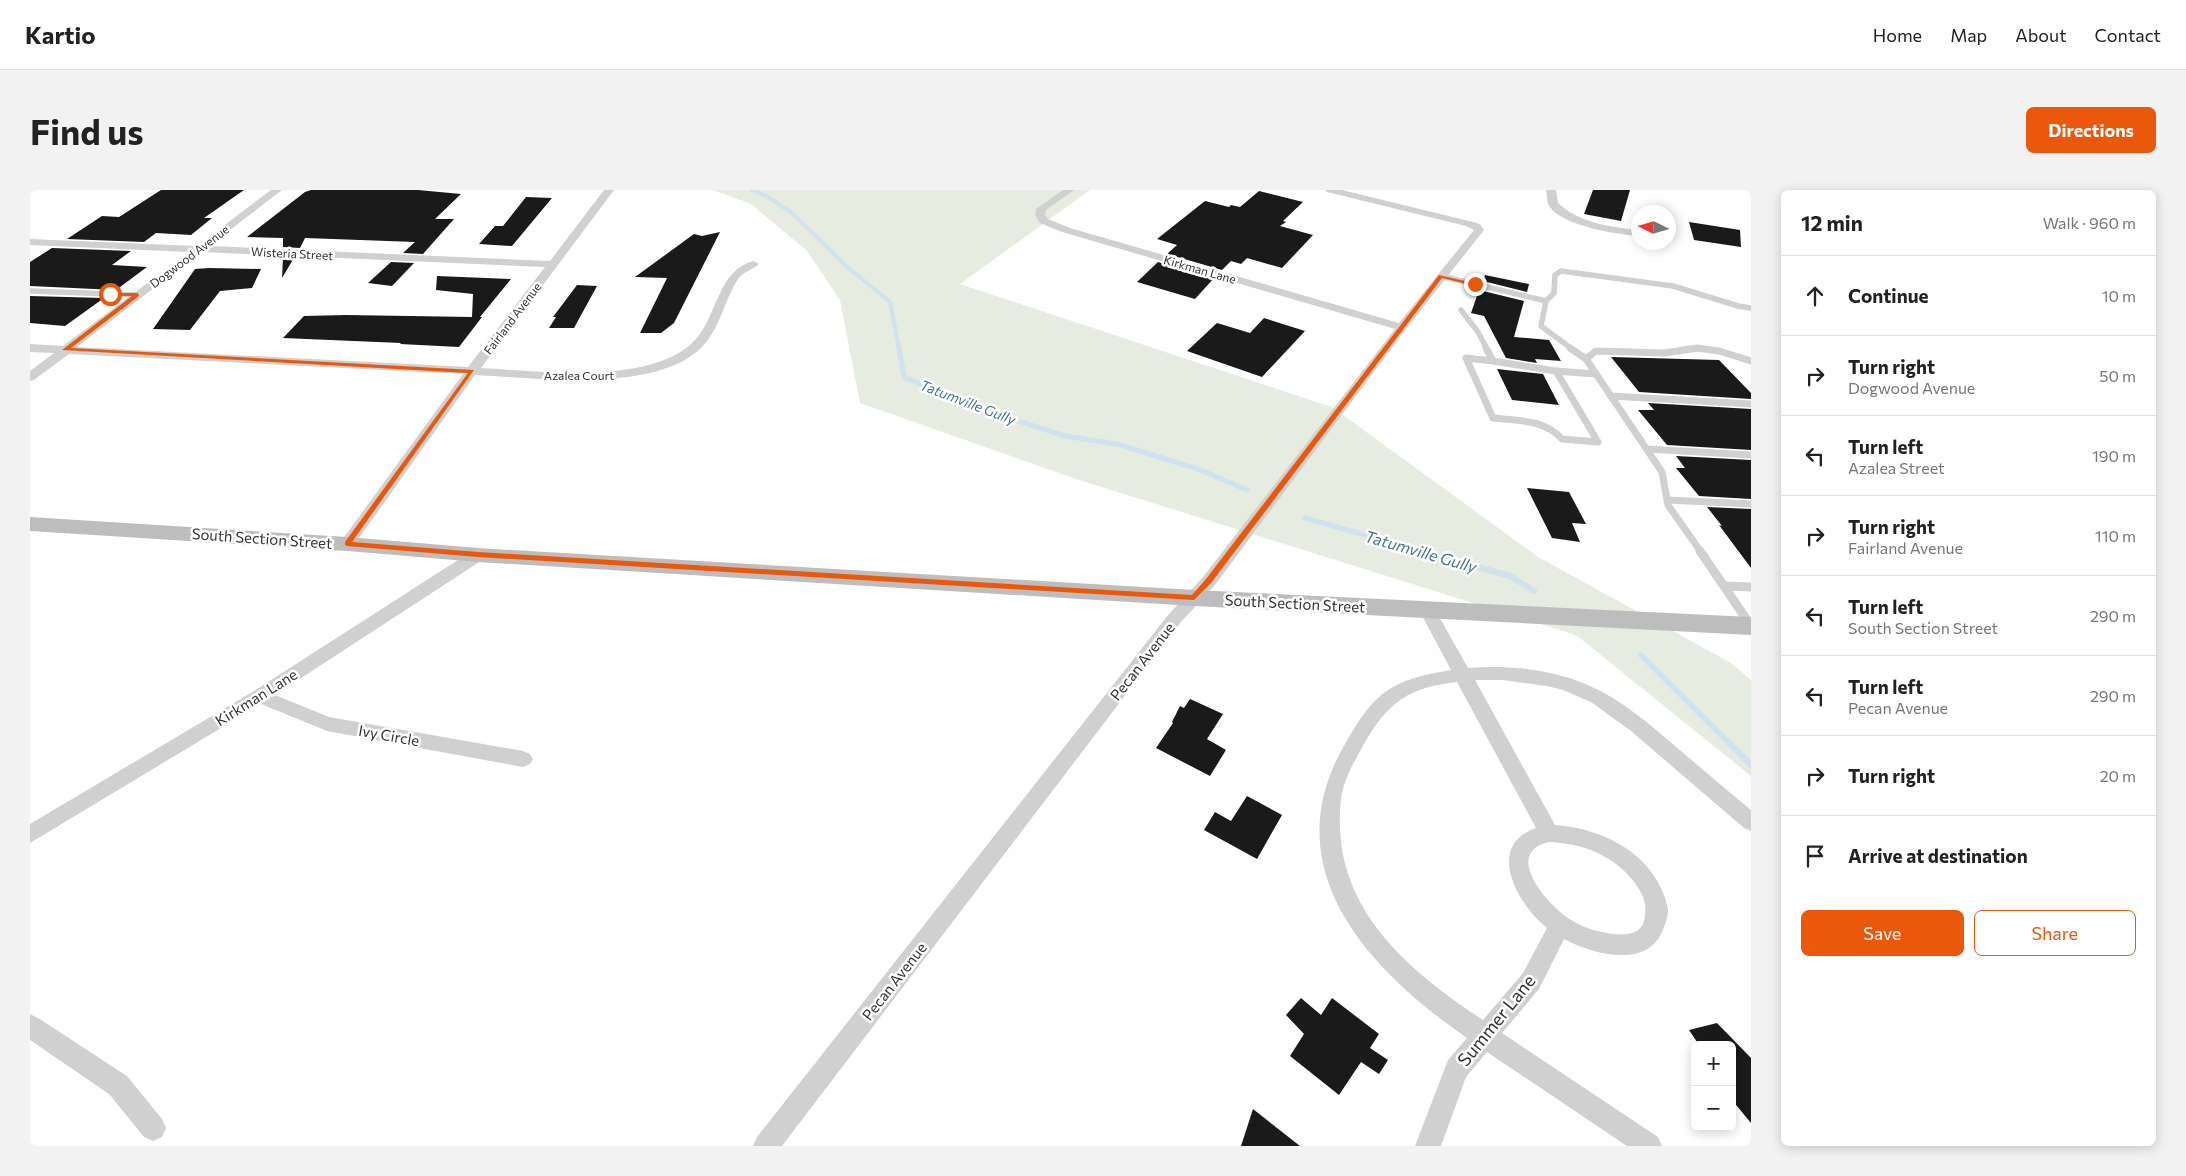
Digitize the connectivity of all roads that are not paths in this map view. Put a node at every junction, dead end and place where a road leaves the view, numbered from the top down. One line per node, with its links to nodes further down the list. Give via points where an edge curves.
1 (277, 190): 8 (street, Dogwood Avenue)
2 (609, 190): 9 (street, Fairland Avenue)
3 (1069, 190): 17 (street, Kirkman Lane, via 1042,209 1040,215 1044,221)
4 (1330, 190): 11 (street, Pecan Avenue, via 1476,226 1479,230)
5 (1551, 190): 6 (street, via 1553,204 1565,214)
6 (1631, 232)
7 (30, 242): 8 (street, Wisteria Street)
8 (198, 249): 9 (street, Wisteria Street); 13 (street, Dogwood Avenue)
9 (553, 264): 25 (street, Fairland Avenue)
10 (754, 264): 25 (street, Azalea Court, via 735,275 712,327 702,339 683,354 654,367 600,376)
11 (1441, 276): 14 (lane); 17 (street, Pecan Avenue)
12 (30, 291): 13 (lane)
13 (138, 295): 19 (street, Dogwood Avenue)
14 (1546, 301): 15 (lane, via 1553,297 1555,274 1561,271 1672,286); 22 (lane, via 1540,326)
15 (1751, 308)
16 (1461, 310): 23 (lane, via 1478,332)
17 (1402, 327): 40 (street, Pecan Avenue)
18 (30, 348): 19 (street, Azalea Court)
19 (65, 350): 25 (street, Azalea Court); 28 (street, Dogwood Avenue)
20 (1734, 355): 21 (lane); 22 (lane, via 1700,349 1674,349 1664,353 1596,351); 24 (lane)
21 (1751, 356)
22 (1586, 359): 27 (lane)
23 (1493, 361): 26 (lane); 26 (lane, via 1466,358 1493,418 1541,424 1557,432 1562,439 1598,442)
24 (1751, 362)
25 (472, 371): 36 (street, Fairland Avenue)
26 (1556, 371): 27 (lane)
27 (1596, 374): 29 (lane)
28 (30, 376)
29 (1611, 396): 30 (lane); 31 (lane)
30 (1751, 404)
31 (1647, 449): 32 (lane); 33 (lane, via 1662,472)
32 (1751, 455)
33 (1667, 500): 34 (lane); 38 (lane)
34 (1751, 504)
35 (30, 524): 36 (street, South Section Street)
36 (347, 544): 37 (street, South Section Street)
37 (478, 555): 40 (street, South Section Street); 44 (street, Kirkman Lane)
38 (1725, 586): 39 (lane); 42 (lane)
39 (1751, 587)
40 (1194, 598): 41 (street, South Section Street); 53 (street, Pecan Avenue, via 1175,618)
41 (1427, 610): 42 (street, South Section Street); 43 (street)
42 (1751, 626)
43 (1463, 676): 46 (street, via 1513,674 1564,683 1594,695 1641,728); 47 (street); 51 (street, via 1423,680 1391,695 1366,726 1334,784 1330,836 1340,883 1369,936 1418,988)
44 (260, 696): 45 (street, Ivy Circle, via 327,724); 48 (street, Kirkman Lane)
45 (523, 759)
46 (1751, 822)
47 (1549, 832): 49 (street, via 1534,837 1524,846 1518,859 1520,875 1528,893); 49 (street, via 1586,838 1616,852 1650,887 1657,906 1657,923 1648,937 1631,944 1609,945 1585,938)
48 (30, 834)
49 (1560, 925): 51 (street, Summer Lane, via 1532,981)
50 (30, 1026): 52 (street, via 118,1085)
51 (1484, 1036): 54 (street, Summer Lane, via 1457,1068); 55 (street)
52 (153, 1128)
53 (766, 1146)
54 (1428, 1146)
55 (1649, 1146)

